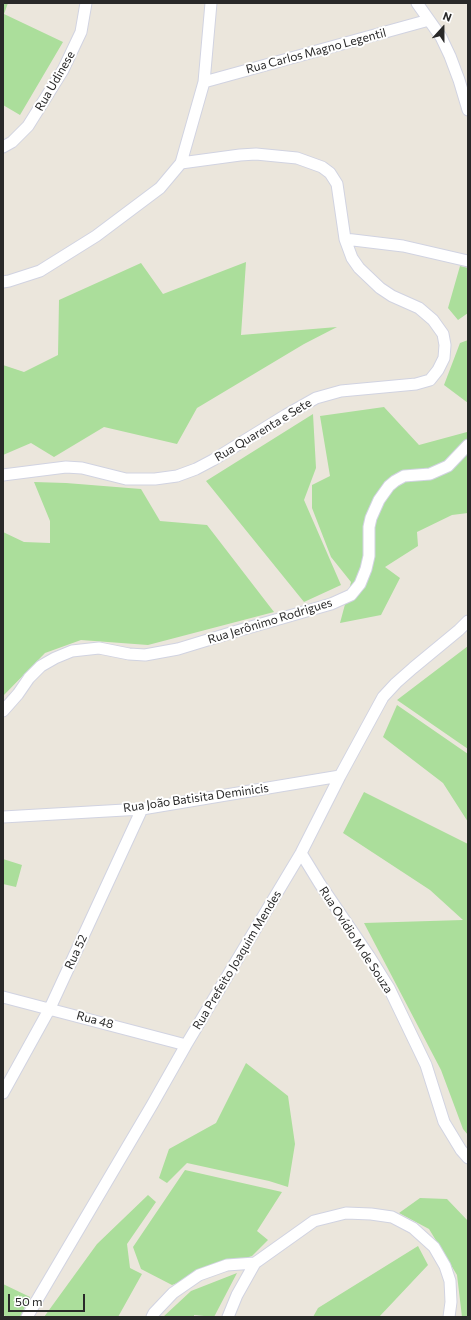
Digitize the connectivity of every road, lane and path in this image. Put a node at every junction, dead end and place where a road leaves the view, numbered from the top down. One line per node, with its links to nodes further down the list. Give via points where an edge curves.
1 (86, 3): 7 (street, Rua Udinese, via 82,32 63,70 28,126)
2 (211, 3): 5 (street)
3 (417, 3): 4 (street)
4 (429, 20): 5 (street, Rua Carlos Magno Legentil); 6 (street, via 450,56)
5 (204, 82): 8 (street)
6 (468, 110)
7 (3, 147)
8 (181, 163): 9 (street, Rua Quarenta e Sete, via 256,154 297,158 322,167 330,173 337,184); 11 (street, via 160,188 96,236 40,271)
9 (345, 239): 10 (street, via 403,246); 13 (street, Rua Quarenta e Sete, via 359,268 380,288 419,308 433,320 443,334 444,358 430,380 416,384 341,391 316,398 213,460 177,476 126,479 82,468 66,467)
10 (468, 261)
11 (3, 282)
12 (468, 445): 15 (street, Rua Jerônimo Rodrigues, via 448,466 430,474 404,476 389,486 371,518 366,569 360,584 351,595 331,604 178,649 145,655 99,648 72,651 41,666)
13 (3, 475)
14 (468, 621): 16 (street, Rua Prefeito Joaquim Mendes, via 383,697)
15 (3, 711)
16 (340, 776): 17 (street, Rua João Batisita Deminicis); 19 (street, Rua Prefeito Joaquim Mendes)
17 (142, 808): 18 (street, Rua João Batisita Deminicis); 21 (street, Rua 52)
18 (3, 817)
19 (301, 853): 22 (street, Rua Prefeito Joaquim Mendes); 24 (street, Rua Ovídio M de Souza, via 389,988 426,1065 444,1122)
20 (3, 997): 21 (street, Rua 48)
21 (50, 1008): 22 (street, Rua 48); 23 (street, Rua 52)
22 (186, 1045): 26 (street, Rua Prefeito Joaquim Mendes)
23 (3, 1093)
24 (468, 1158)
25 (255, 1262): 27 (street, via 227,1265 199,1275 173,1293); 28 (street); 29 (street, via 314,1222 346,1213 392,1217 413,1228 434,1247 445,1266 450,1281)
26 (27, 1317)
27 (152, 1317)
28 (228, 1317)
29 (449, 1317)

